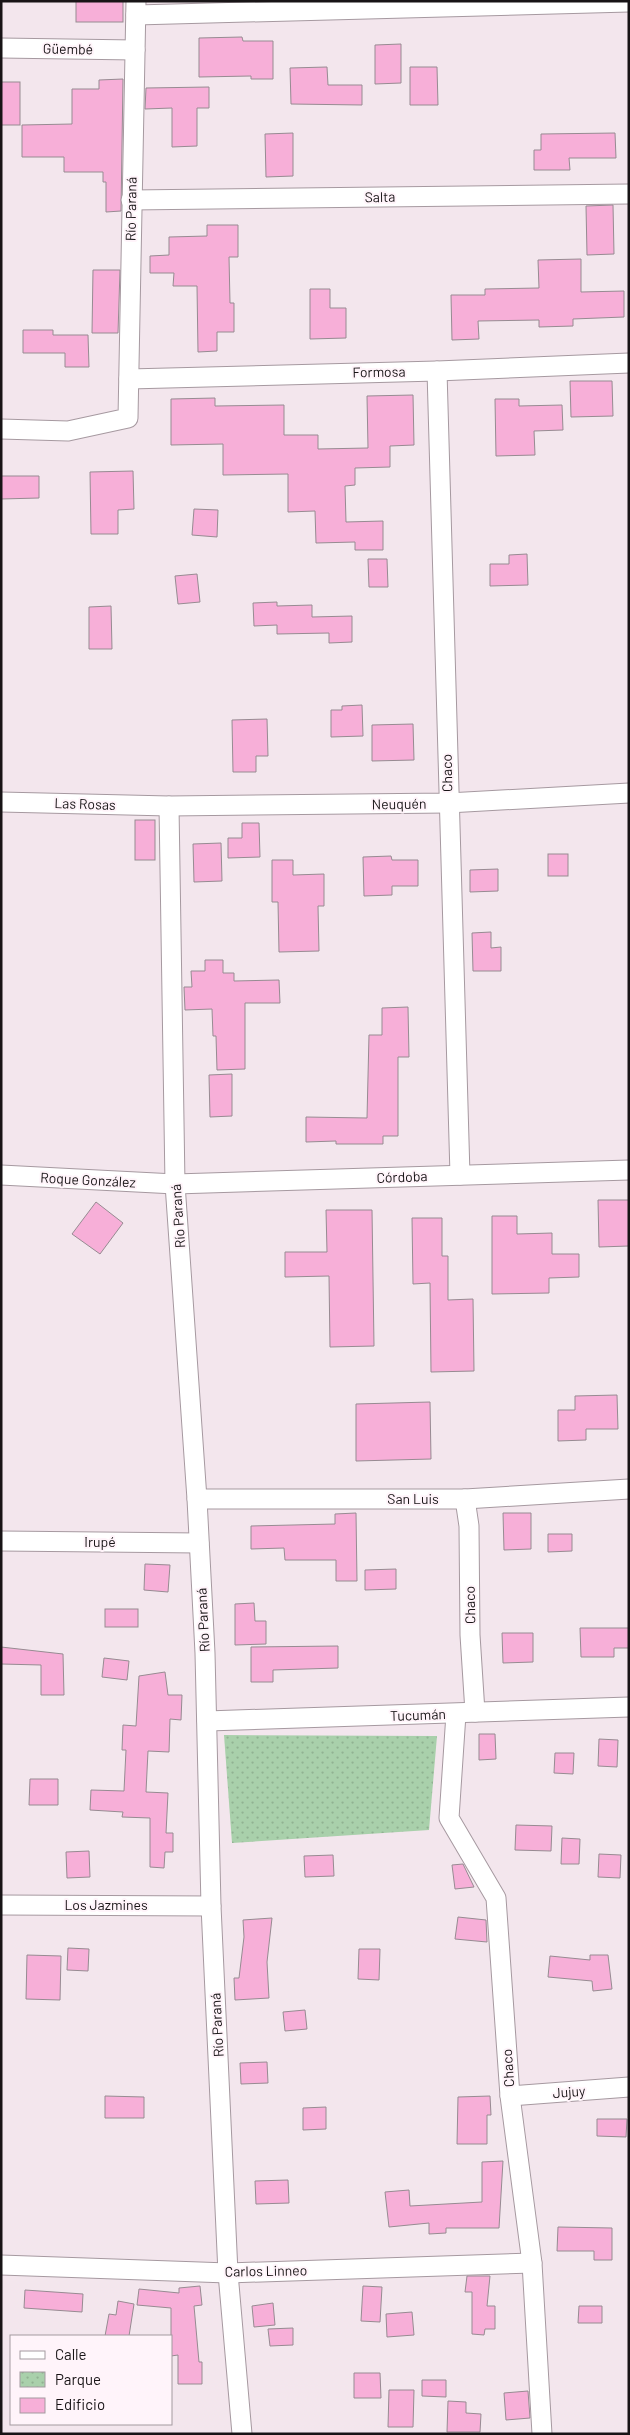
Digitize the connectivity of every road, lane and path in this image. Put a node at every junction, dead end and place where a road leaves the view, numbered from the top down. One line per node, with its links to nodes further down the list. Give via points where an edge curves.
1 (629, 2): 2 (street)
2 (136, 8): 4 (street, Río Paraná)
3 (1, 48): 4 (street, Güembé)
4 (135, 50): 6 (street, Río Paraná)
5 (629, 194): 6 (street, Salta)
6 (131, 200): 9 (street, Río Paraná)
7 (629, 363): 8 (street, Formosa)
8 (437, 371): 9 (street, Formosa); 13 (street, Chaco)
9 (129, 379): 10 (street, Río Paraná, via 128,418 68,431)
10 (1, 429)
11 (629, 793): 13 (street, Neuquén)
12 (1, 802): 14 (street, Las Rosas)
13 (448, 803): 14 (street, Neuquén); 17 (street, Chaco)
14 (169, 806): 18 (street, Río Paraná)
15 (629, 1170): 17 (street, Córdoba)
16 (1, 1175): 18 (street, Roque González)
17 (460, 1175): 18 (street, Córdoba)
18 (175, 1184): 21 (street, Río Paraná)
19 (629, 1489): 20 (street, San Luis)
20 (465, 1498): 21 (street, San Luis); 25 (street, Chaco, via 469,1526 470,1635)
21 (197, 1499): 23 (street, Río Paraná)
22 (1, 1541): 23 (street, Irupé)
23 (199, 1543): 27 (street, Río Paraná)
24 (629, 1707): 25 (street, Tucumán)
25 (475, 1712): 26 (street, Tucumán)
26 (456, 1714): 27 (street, Tucumán); 31 (street, Chaco, via 449,1818 496,1898)
27 (207, 1721): 29 (street, Río Paraná)
28 (1, 1905): 29 (street, Los Jazmines)
29 (211, 1906): 34 (street, Río Paraná)
30 (629, 2087): 31 (street, Jujuy)
31 (510, 2096): 32 (street, Chaco)
32 (532, 2263): 34 (street, Carlos Linneo); 36 (street, Chaco)
33 (1, 2265): 34 (street, Carlos Linneo)
34 (228, 2273): 35 (street, Río Paraná)
35 (242, 2434)
36 (542, 2434)

